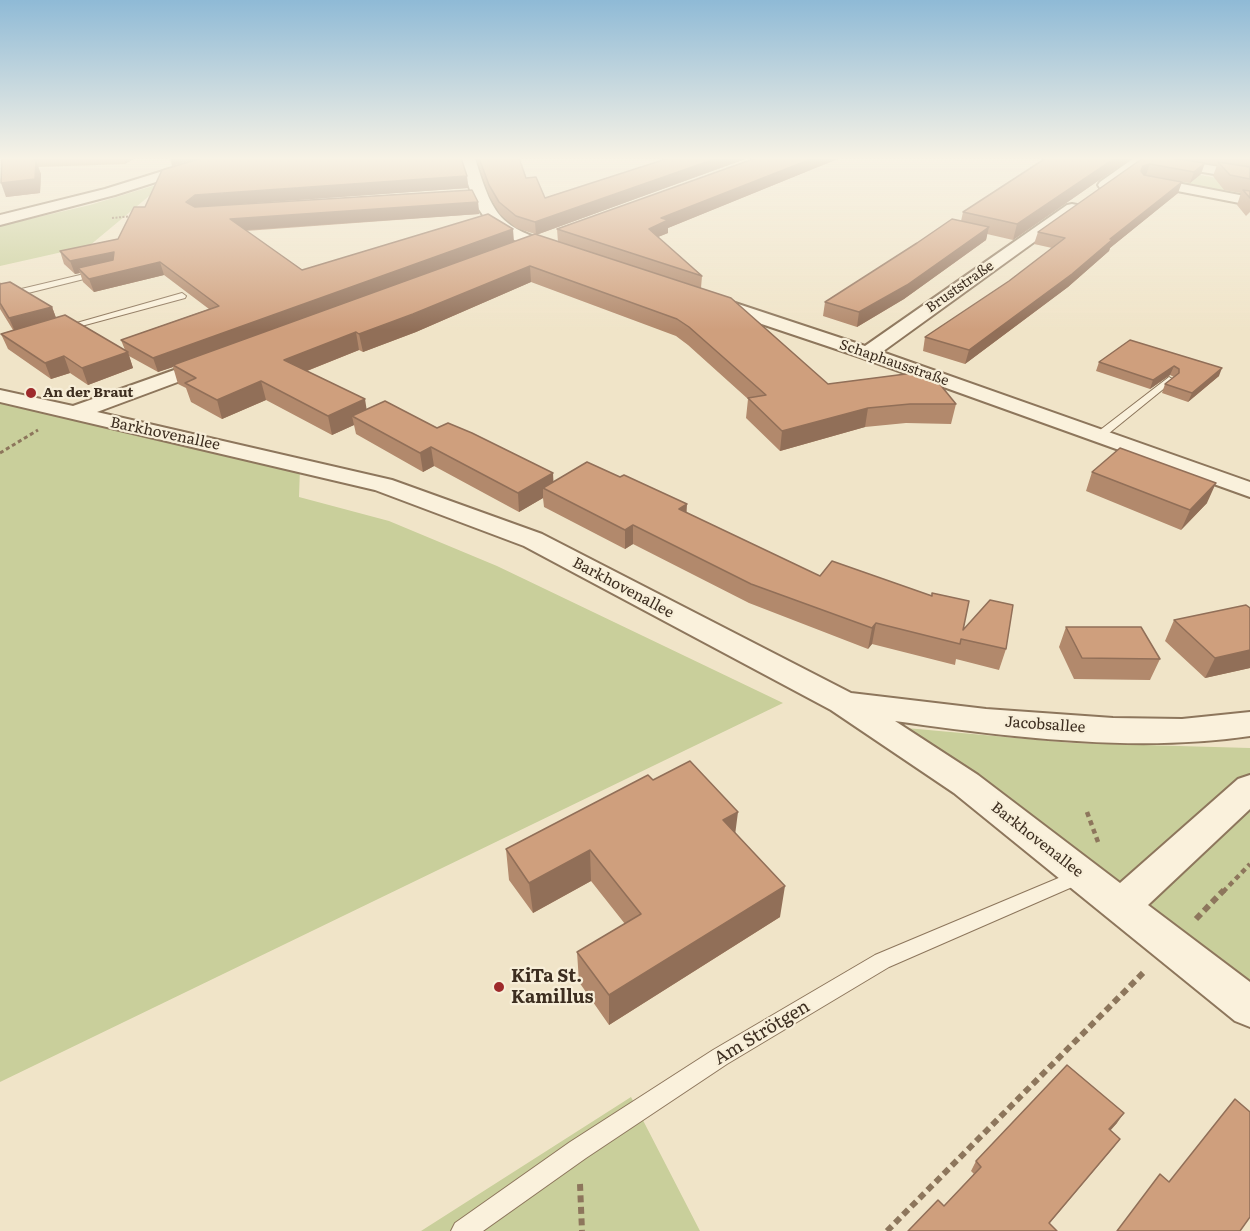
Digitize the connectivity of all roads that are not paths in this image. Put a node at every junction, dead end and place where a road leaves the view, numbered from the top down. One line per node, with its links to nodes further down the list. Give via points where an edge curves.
1 (18, 215): 4 (street)
2 (488, 215): 6 (street, via 508,233)
3 (1062, 215): 14 (street, Bruststraße)
4 (0, 220)
5 (558, 235): 6 (street)
6 (536, 243): 7 (street); 8 (street)
7 (513, 252)
8 (574, 256)
9 (103, 272): 12 (lane)
10 (692, 295): 14 (street, Schaphausstraße)
11 (182, 296): 13 (lane)
12 (0, 297)
13 (57, 329)
14 (867, 353): 19 (street, Schaphausstraße)
15 (222, 358): 18 (street)
16 (1169, 380): 19 (lane)
17 (0, 396): 18 (street, Barkhovenallee)
18 (72, 414): 21 (street, Barkhovenallee, via 319,468 383,485 505,528)
19 (1099, 436): 20 (street, Schaphausstraße)
20 (1250, 490)
21 (842, 702): 22 (street, Jacobsallee, via 929,716 1153,733); 24 (street, Barkhovenallee, via 966,784)
22 (1250, 724)
23 (1250, 788): 25 (street)
24 (1082, 875): 25 (street, Barkhovenallee); 27 (lane, Am Strötgen, via 882,961 720,1057)
25 (1121, 906): 26 (street, Barkhovenallee)
26 (1250, 1007)
27 (463, 1231)

